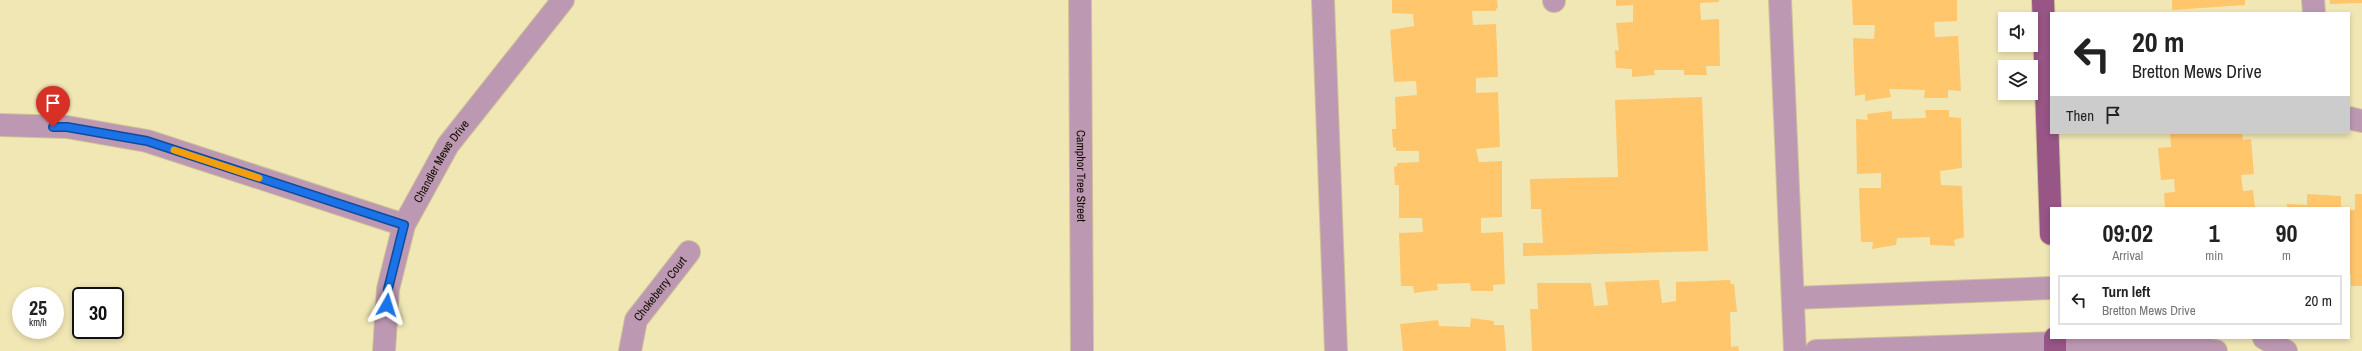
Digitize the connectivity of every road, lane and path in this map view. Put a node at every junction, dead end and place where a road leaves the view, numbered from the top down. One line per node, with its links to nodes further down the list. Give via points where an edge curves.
1 (562, 0): 12 (street, Chandler Mews Drive, via 448,145)
2 (1080, 0): 20 (street, Camphor Tree Street)
3 (1323, 0): 21 (street)
4 (1780, 0): 15 (street)
5 (2043, 0): 11 (main road)
6 (2313, 0): 7 (street)
7 (2314, 12)
8 (2350, 118): 9 (street)
9 (2362, 121)
10 (0, 125): 12 (street, via 67,127 147,141)
11 (2050, 207)
12 (404, 225): 18 (street, Chandler Mews Drive, via 388,289)
13 (689, 252): 19 (street, Chokeberry Court, via 636,320)
14 (2050, 288): 15 (street)
15 (1793, 298): 22 (street)
16 (2266, 339): 25 (street)
17 (2055, 345): 23 (street); 24 (street, via 2184,345)
18 (384, 351)
19 (630, 351)
20 (1082, 351)
21 (1336, 351)
22 (1795, 351)
23 (1816, 351)
24 (2216, 351)
25 (2286, 351)

